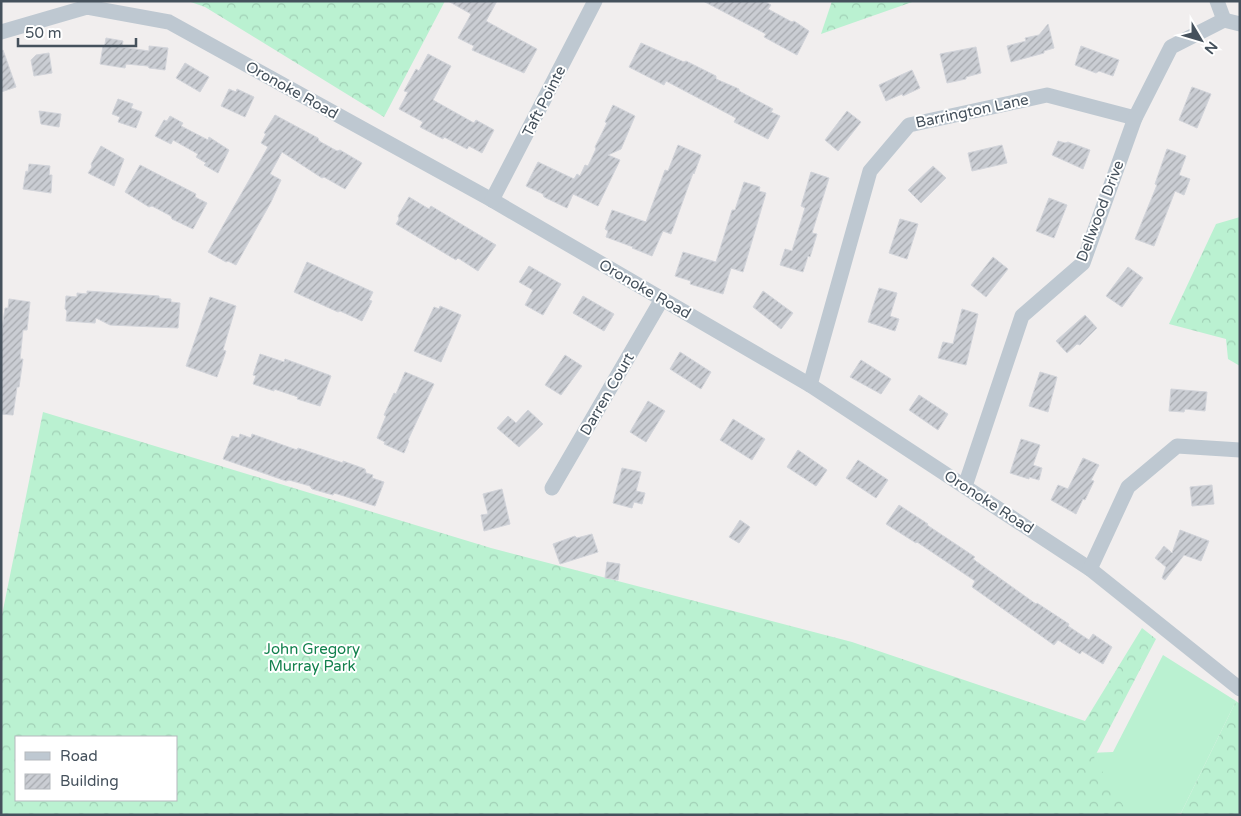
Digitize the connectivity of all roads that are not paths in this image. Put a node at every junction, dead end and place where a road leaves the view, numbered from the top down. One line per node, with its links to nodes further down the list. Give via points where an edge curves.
1 (595, 1): 7 (street, Taft Pointe)
2 (1218, 1): 3 (street)
3 (1224, 20): 4 (street); 6 (street, Dellwood Drive, via 1171,47)
4 (1240, 24)
5 (1, 32): 7 (street, Oronoke Road, via 87,7 169,22)
6 (1135, 118): 9 (street, Barrington Lane, via 1047,94 909,125 870,171); 11 (street, Dellwood Drive, via 1083,263 1022,316)
7 (492, 200): 8 (street, Oronoke Road)
8 (662, 299): 9 (street, Oronoke Road); 12 (street, Darren Court)
9 (810, 385): 11 (street, Oronoke Road)
10 (1240, 450): 13 (street, via 1177,446 1128,487)
11 (965, 486): 13 (street, Oronoke Road)
12 (552, 488)
13 (1090, 569): 14 (street, Oronoke Road)
14 (1240, 689)

